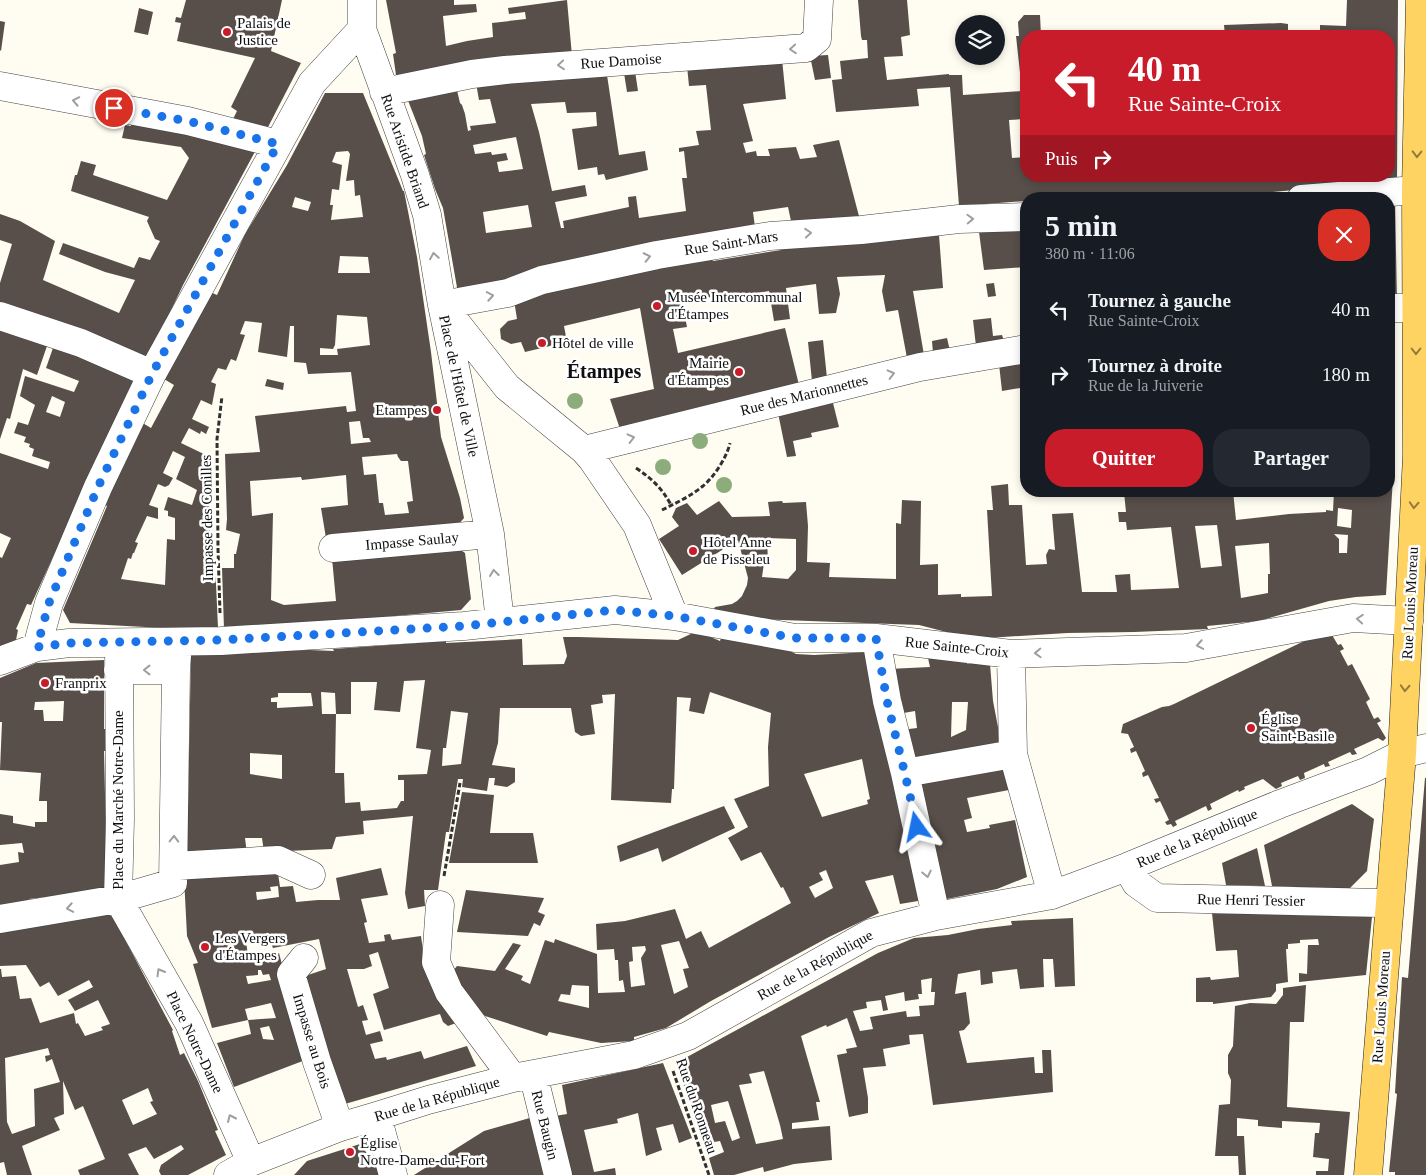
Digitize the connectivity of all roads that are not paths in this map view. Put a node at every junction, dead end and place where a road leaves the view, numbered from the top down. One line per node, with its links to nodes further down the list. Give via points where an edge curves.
1 (362, 0): 4 (street, Rue Aristide Briand)
2 (819, 0): 6 (street, Rue Damoise, one-way to 6, via 817,39 806,48 505,70)
3 (1420, 0): 8 (main road, Rue Louis Moreau, one-way to 8)
4 (362, 28): 6 (street, Rue Aristide Briand); 7 (street, via 312,83)
5 (0, 86): 7 (street, one-way to 5, via 188,121)
6 (384, 92): 11 (street, Rue Aristide Briand, one-way to 6, via 427,215)
7 (278, 144): 16 (street)
8 (1416, 190): 9 (street); 13 (main road, Rue Louis Moreau)
9 (1390, 192)
10 (1020, 217): 11 (street, Rue Saint-Mars, one-way to 10, via 508,293 542,280 657,255 770,236)
11 (442, 305): 17 (street, Place de l'Hôtel de Ville, via 507,387); 19 (street, Place de l'Hôtel de Ville)
12 (1395, 308): 13 (street)
13 (1416, 308): 18 (main road, Rue Louis Moreau, one-way to 18)
14 (0, 316): 16 (street, via 81,342)
15 (1020, 350): 17 (street, Rue des Marionnettes, one-way to 15, via 920,367)
16 (152, 374): 27 (street, via 98,487 49,603)
17 (584, 450): 21 (street, Place de l'Hôtel de Ville, via 637,525)
18 (1421, 456): 23 (main road, Rue Louis Moreau, one-way to 23)
19 (490, 534): 20 (street, Impasse Saulay); 22 (street, Place de l'Hôtel de Ville, one-way to 19)
20 (333, 548)
21 (674, 616): 22 (street, Rue Sainte-Croix, via 615,610); 24 (street, Rue Sainte-Croix, via 795,638)
22 (500, 621): 25 (street, Rue Sainte-Croix, via 464,626)
23 (1408, 621): 28 (street, Rue Sainte-Croix, one-way to 28, via 1353,618 1186,648); 32 (main road, Rue Louis Moreau, one-way to 32)
24 (876, 638): 28 (street, Rue Sainte-Croix); 34 (street)
25 (178, 642): 26 (street, Rue Sainte-Croix); 31 (street, Place du Marché Notre-Dame)
26 (119, 643): 27 (street, Rue Sainte-Croix); 30 (street, Place du Marché Notre-Dame)
27 (37, 647): 29 (street, Rue Sainte-Croix)
28 (1011, 654): 33 (street)
29 (0, 661)
30 (118, 670): 31 (street, one-way to 30); 39 (street, Place du Marché Notre-Dame)
31 (176, 670): 35 (street, Place du Marché Notre-Dame, one-way to 31)
32 (1414, 751): 36 (street, Rue de la République); 41 (main road, Rue Louis Moreau)
33 (1013, 754): 34 (street); 38 (street)
34 (905, 774): 42 (street, one-way to 42)
35 (174, 866): 37 (street, via 278,860); 39 (street, Place du Marché Notre-Dame, via 173,883)
36 (1127, 867): 38 (street, Rue de la République); 41 (street, Rue Henri Tessier, via 1136,883 1157,898)
37 (311, 875)
38 (1052, 895): 42 (street, Rue de la République)
39 (118, 899): 43 (street, one-way to 43); 48 (street, Place Notre-Dame, one-way to 39, via 189,1023)
40 (440, 905): 45 (street, via 436,962 450,992)
41 (1389, 905): 51 (main road, Rue Louis Moreau)
42 (936, 916): 45 (street, Rue de la République, via 871,933 688,1036 634,1055)
43 (0, 919)
44 (304, 958): 47 (street, Impasse au Bois, via 292,974)
45 (523, 1076): 46 (street, Rue de la République); 50 (street, Rue Baugin)
46 (376, 1116): 47 (street, Rue de la République); 49 (street)
47 (340, 1127): 48 (street, Rue de la République)
48 (239, 1169)
49 (393, 1175)
50 (558, 1175)
51 (1368, 1175)

